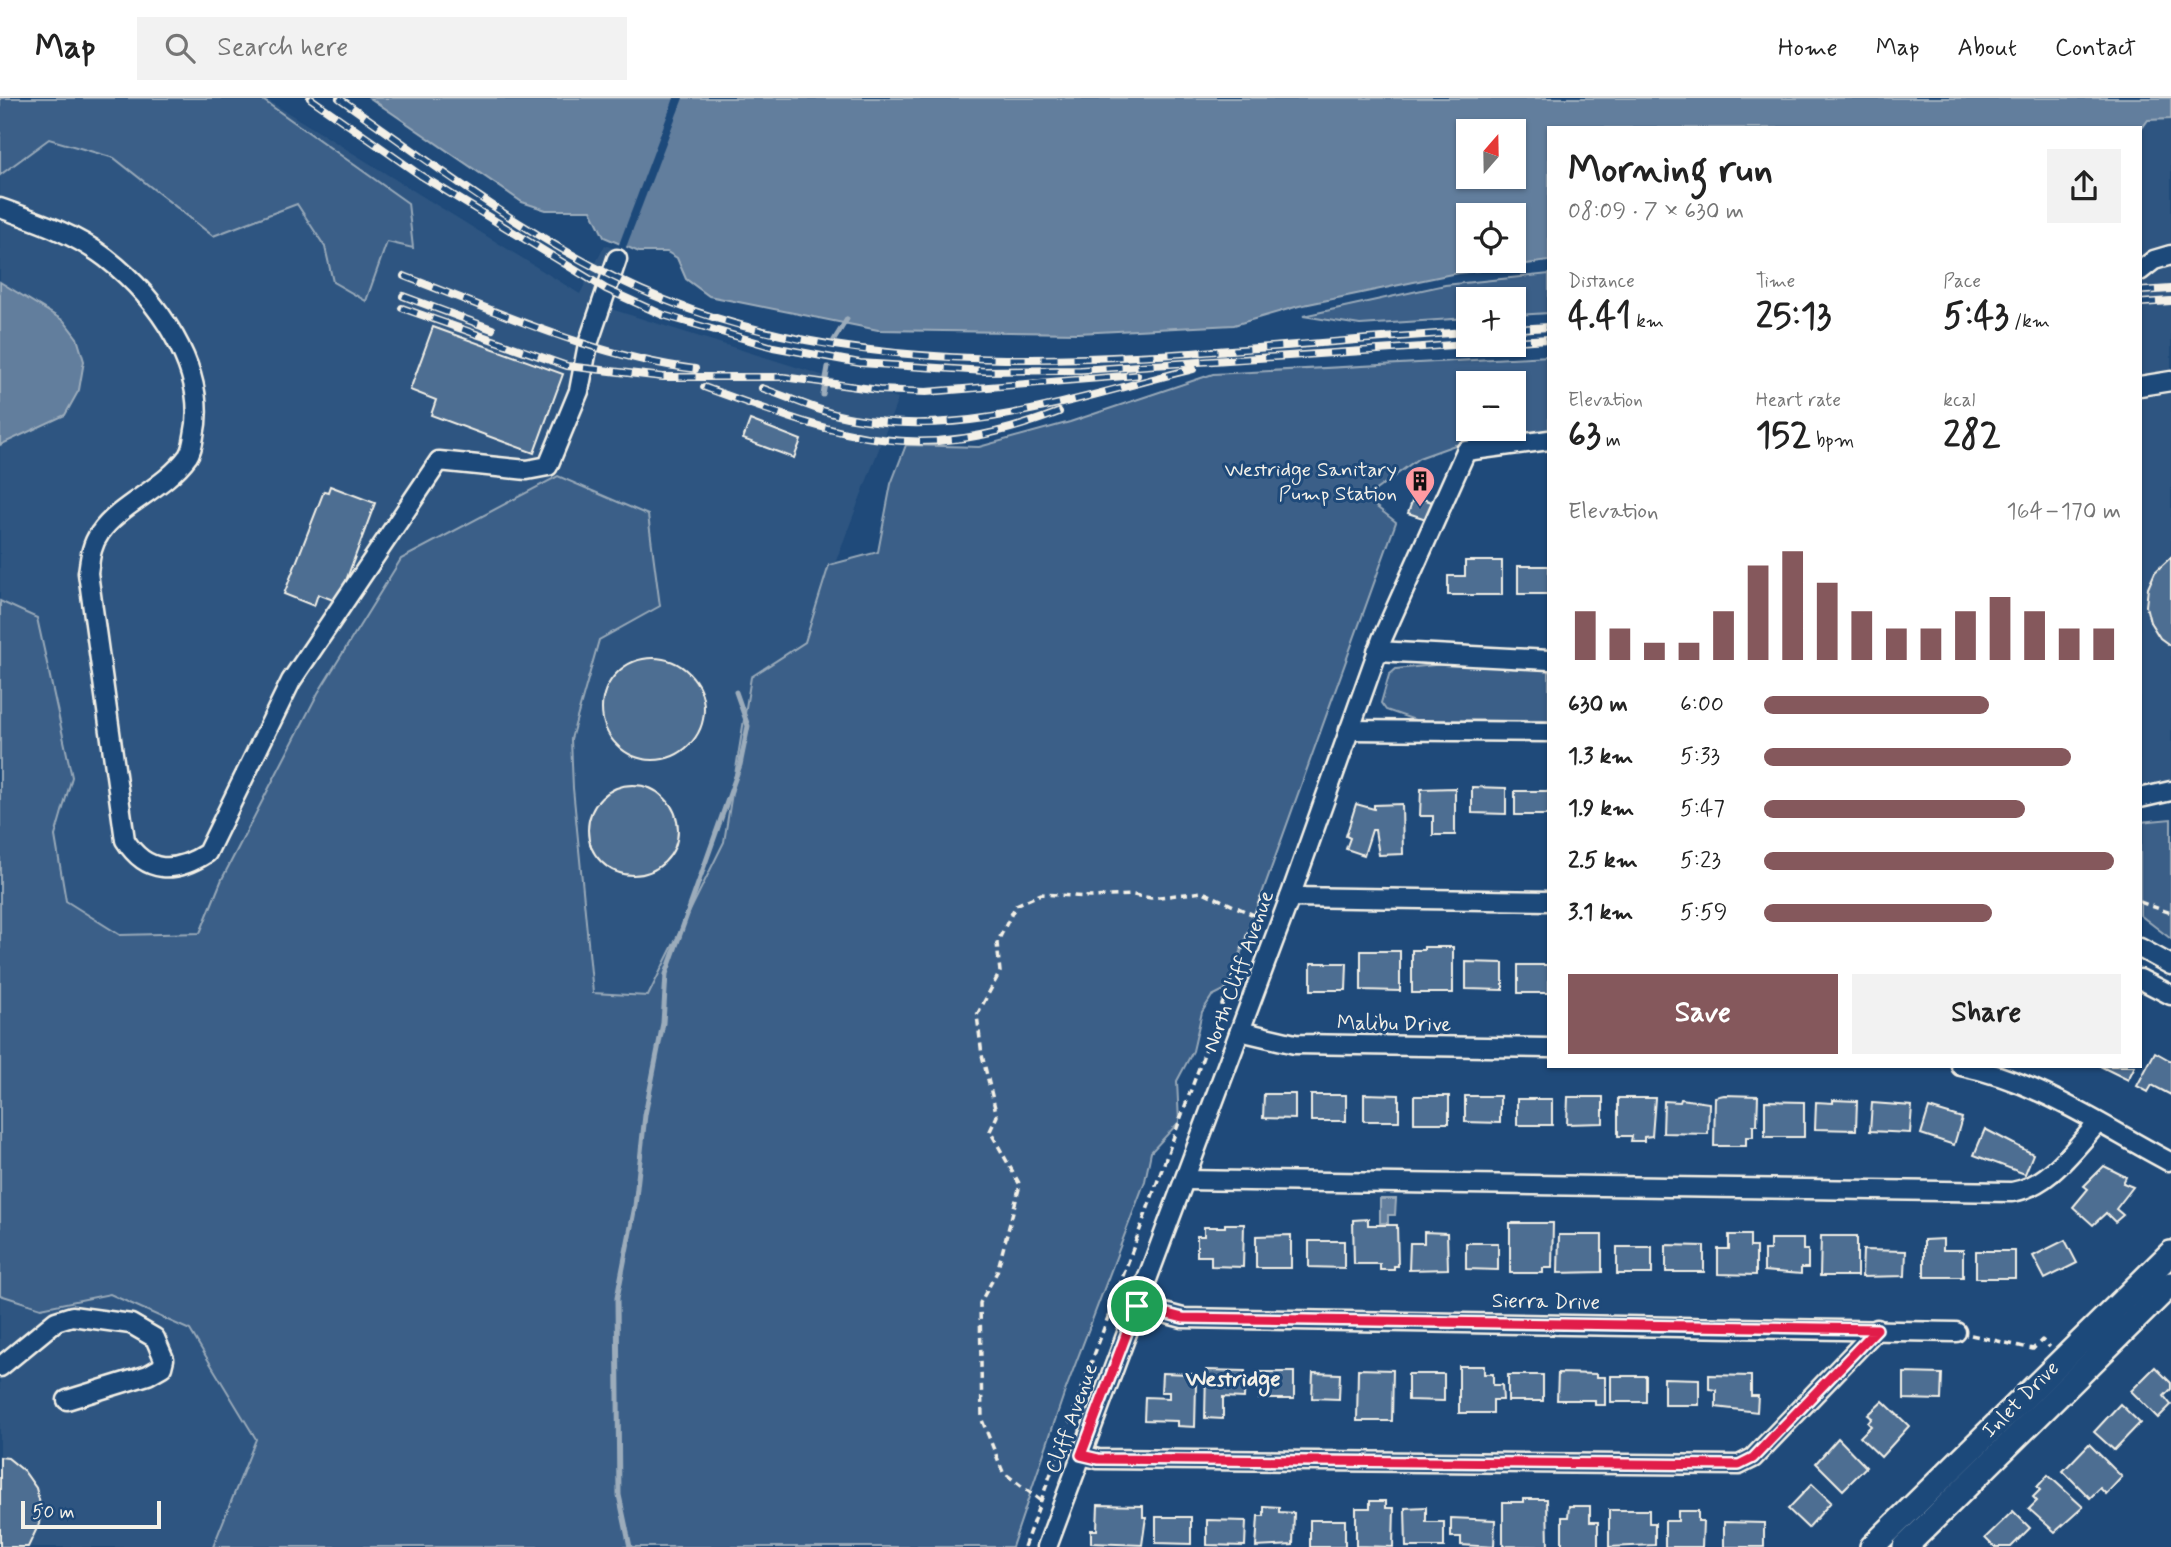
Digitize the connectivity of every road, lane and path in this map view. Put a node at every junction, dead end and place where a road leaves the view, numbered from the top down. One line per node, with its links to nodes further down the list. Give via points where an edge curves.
1 (0, 208): 3 (street, via 74,237 105,257 156,308 195,383 198,421 190,453 166,481 100,533 88,573 125,840 133,853 169,870 207,853 291,681 439,461 527,470 548,466 579,391 588,344)
2 (2171, 255): 4 (street)
3 (617, 259)
4 (2142, 269)
5 (2171, 381): 6 (street)
6 (2142, 386)
7 (1547, 440): 8 (street, North Cliff Avenue, via 1466,451)
8 (1377, 651): 9 (street); 10 (street, North Cliff Avenue)
9 (1547, 660)
10 (1349, 730): 11 (street); 14 (street, North Cliff Avenue)
11 (1547, 732)
12 (2171, 791): 13 (street)
13 (2142, 798)
14 (1290, 897): 15 (street); 18 (path, via 1261,898); 23 (street, North Cliff Avenue)
15 (1547, 901)
16 (2142, 903): 17 (path)
17 (2171, 913)
18 (1256, 916): 38 (path); 38 (path, via 1203,892 1151,898 1041,894 1016,905 997,943 1000,972 978,1015 997,1116 990,1131 1020,1185 997,1272 980,1303 982,1420 1003,1472)
19 (2142, 949): 20 (street)
20 (2171, 965)
21 (2142, 980): 22 (street)
22 (2171, 995)
23 (1240, 1031): 24 (street, Malibu Drive, via 1295,1044); 28 (street, North Cliff Avenue)
24 (1547, 1048)
25 (1971, 1068): 26 (street, via 2057,1098)
26 (2097, 1124): 27 (street); 28 (street, via 2043,1180 2012,1192)
27 (2168, 1161)
28 (1185, 1180): 31 (street, North Cliff Avenue)
29 (2171, 1253): 41 (main road, Inlet Drive)
30 (2171, 1284): 42 (main road, Inlet Drive)
31 (1137, 1306): 32 (street, Sierra Drive, via 1183,1318); 37 (street, Cliff Avenue)
32 (1877, 1329): 33 (street, Sierra Drive); 37 (street, via 1753,1458 1739,1465 1098,1459)
33 (1956, 1332): 34 (path, via 2033,1349 2042,1340)
34 (2051, 1349)
35 (0, 1367): 36 (street, via 56,1321 72,1316 131,1324 155,1338 164,1359 162,1367)
36 (67, 1400)
37 (1081, 1455): 40 (street, Cliff Avenue)
38 (1041, 1501): 39 (path)
39 (1024, 1547)
40 (1047, 1547)
41 (1872, 1547)
42 (1905, 1547)

